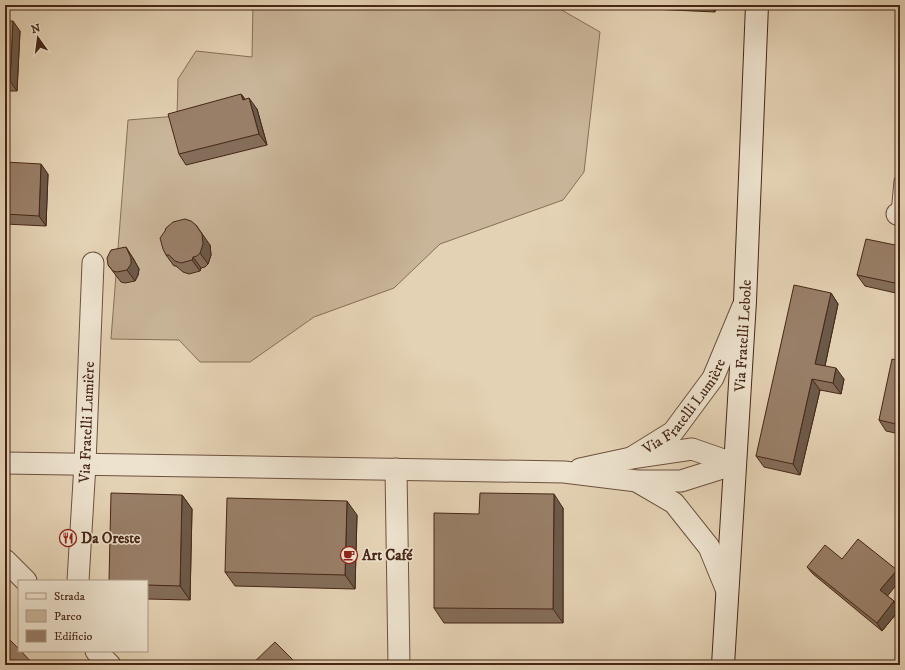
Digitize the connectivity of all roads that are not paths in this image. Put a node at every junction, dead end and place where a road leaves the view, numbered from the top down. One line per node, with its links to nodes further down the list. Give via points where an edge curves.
1 (757, 5): 5 (street, Via Fratelli Lebole)
2 (900, 180): 3 (lane)
3 (899, 214)
4 (93, 263): 8 (street, Via Fratelli Lumière)
5 (745, 301): 6 (street, Via Fratelli Lumière, via 713,378 673,432); 9 (street, Via Fratelli Lebole)
6 (630, 458): 9 (street, Via Fratelli Lumière, via 692,449); 11 (street, Via Fratelli Lumière)
7 (5, 463): 8 (street)
8 (85, 464): 10 (street); 15 (street, Via Fratelli Lumière)
9 (735, 464): 12 (street, via 681,481); 16 (street, Via Fratelli Lebole)
10 (396, 469): 11 (street); 19 (street)
11 (564, 472): 12 (street)
12 (637, 482): 16 (street, via 674,503 709,547)
13 (5, 560): 14 (street)
14 (25, 580)
15 (78, 580)
16 (728, 591): 20 (street, Via Fratelli Lebole)
17 (97, 652): 18 (street)
18 (110, 665)
19 (399, 665)
20 (723, 665)

